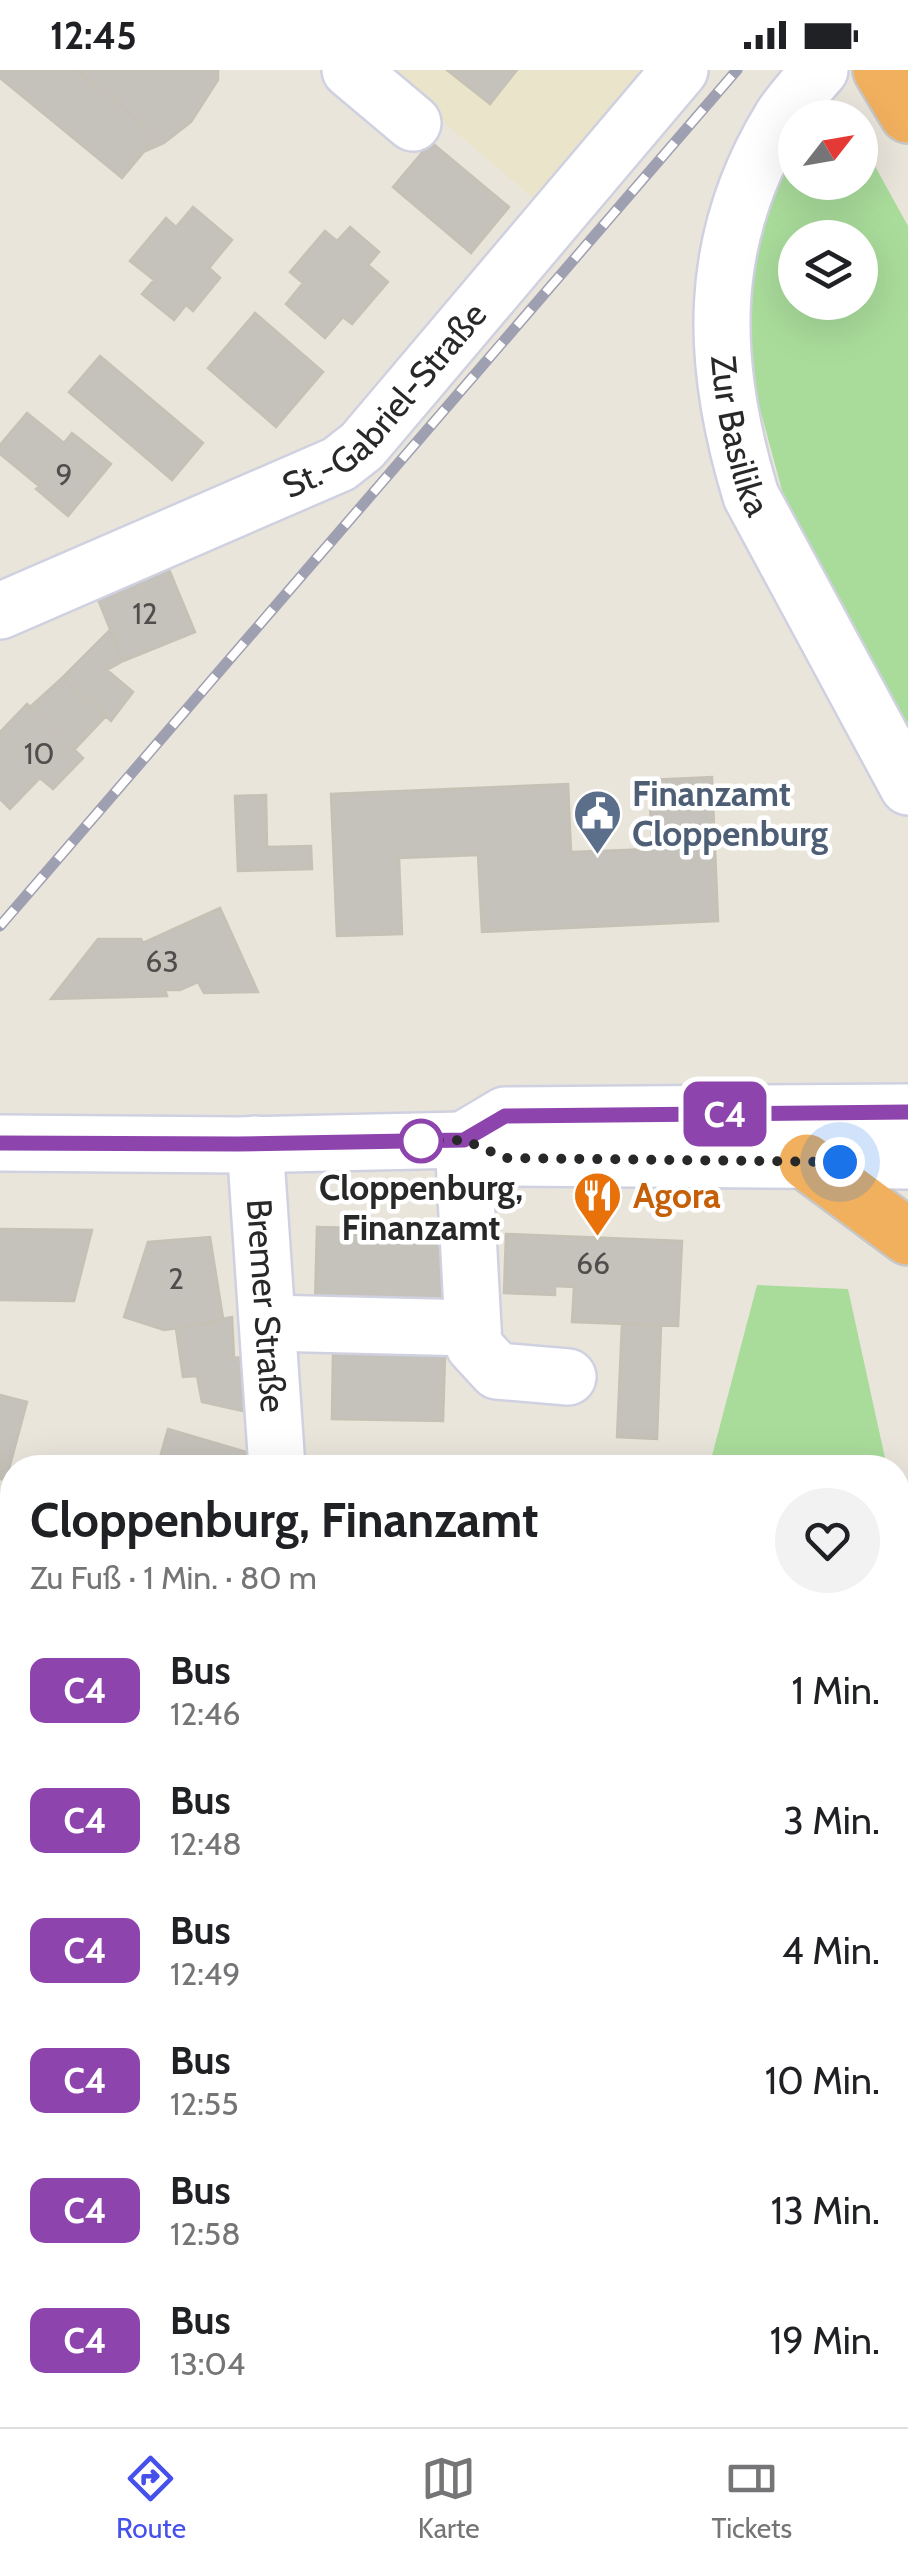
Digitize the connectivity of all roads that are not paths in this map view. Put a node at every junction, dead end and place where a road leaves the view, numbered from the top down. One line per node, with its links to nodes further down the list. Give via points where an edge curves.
1 (350, 70): 6 (street)
2 (680, 70): 7 (street, St.-Gabriel-Straße, via 362,446 339,464)
3 (820, 70): 8 (street, Zur Basilika, via 783,115 748,181 729,238 722,292 728,404 750,496)
4 (881, 70): 5 (highway)
5 (908, 115)
6 (414, 123)
7 (0, 612)
8 (908, 787)
9 (908, 1112): 10 (street, via 505,1116)
10 (464, 1140): 12 (street); 13 (street, via 506,1158); 17 (street)
11 (0, 1143): 12 (street)
12 (256, 1144): 16 (street, Bremer Straße)
13 (807, 1162): 14 (street); 15 (highway)
14 (908, 1162)
15 (908, 1237)
16 (268, 1323): 17 (street); 19 (street, Bremer Straße)
17 (472, 1328): 18 (street, via 474,1346 497,1371)
18 (568, 1377)
19 (276, 1455)

